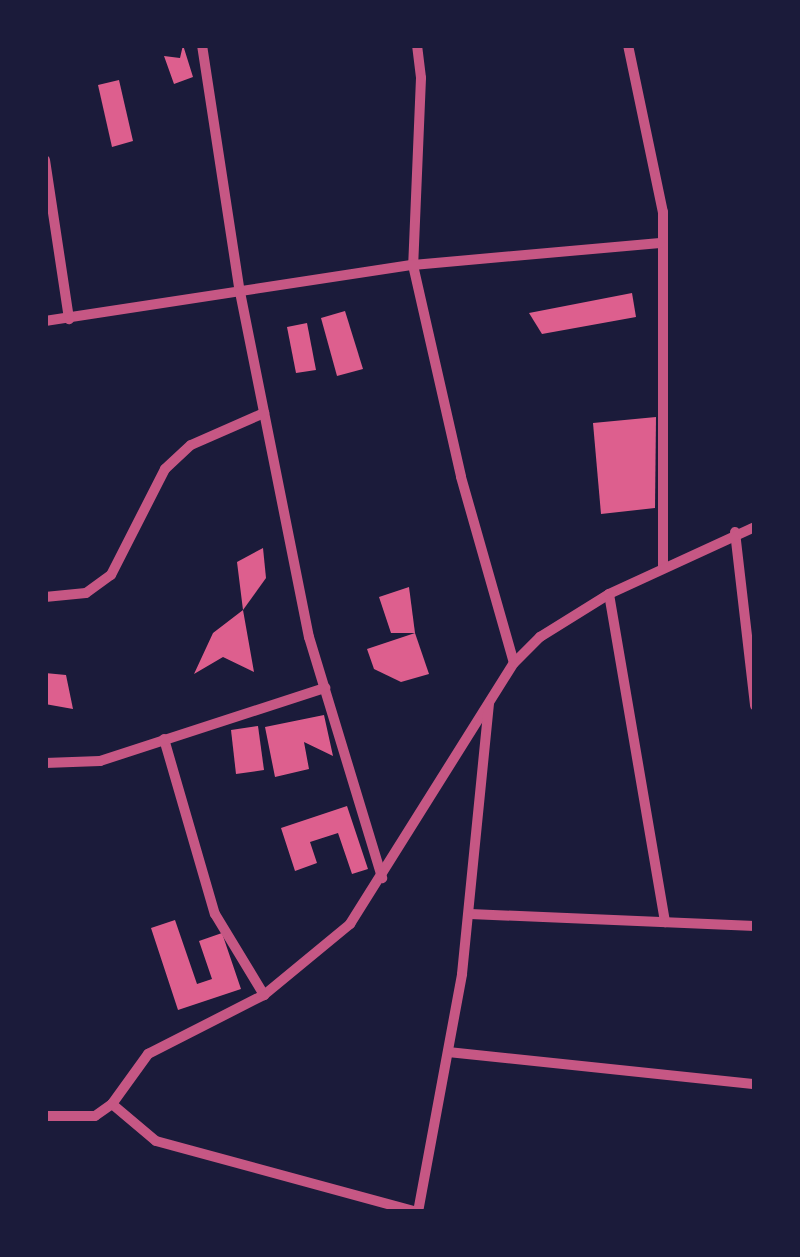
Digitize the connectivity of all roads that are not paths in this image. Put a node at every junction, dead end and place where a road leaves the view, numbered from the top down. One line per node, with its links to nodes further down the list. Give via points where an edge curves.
1 (202, 45): 7 (street)
2 (417, 45): 6 (street)
3 (628, 45): 5 (street, via 661,183)
4 (45, 160): 8 (street)
5 (660, 242): 6 (street); 13 (street)
6 (414, 265): 7 (street); 16 (street, via 461,478)
7 (240, 292): 8 (street); 10 (street)
8 (69, 319): 9 (street)
9 (45, 321)
10 (264, 414): 15 (street, via 191,445 165,469 111,576 86,593); 17 (street)
11 (755, 527): 12 (street)
12 (735, 532): 13 (street); 19 (street)
13 (663, 567): 14 (street)
14 (609, 594): 16 (street, via 540,637); 24 (street)
15 (45, 597)
16 (514, 663): 18 (street)
17 (325, 688): 20 (street); 22 (street)
18 (489, 704): 22 (street); 23 (street)
19 (755, 706)
20 (164, 739): 21 (street, via 100,761); 26 (street, via 215,914)
21 (45, 763)
22 (382, 878): 26 (street, via 350,924)
23 (470, 914): 24 (street); 27 (street)
24 (665, 922): 25 (street)
25 (755, 926)
26 (264, 995): 29 (street, via 148,1054)
27 (448, 1052): 28 (street); 29 (street, via 418,1212 156,1141)
28 (755, 1084)
29 (112, 1104): 30 (street, via 95,1116)
30 (45, 1116)

